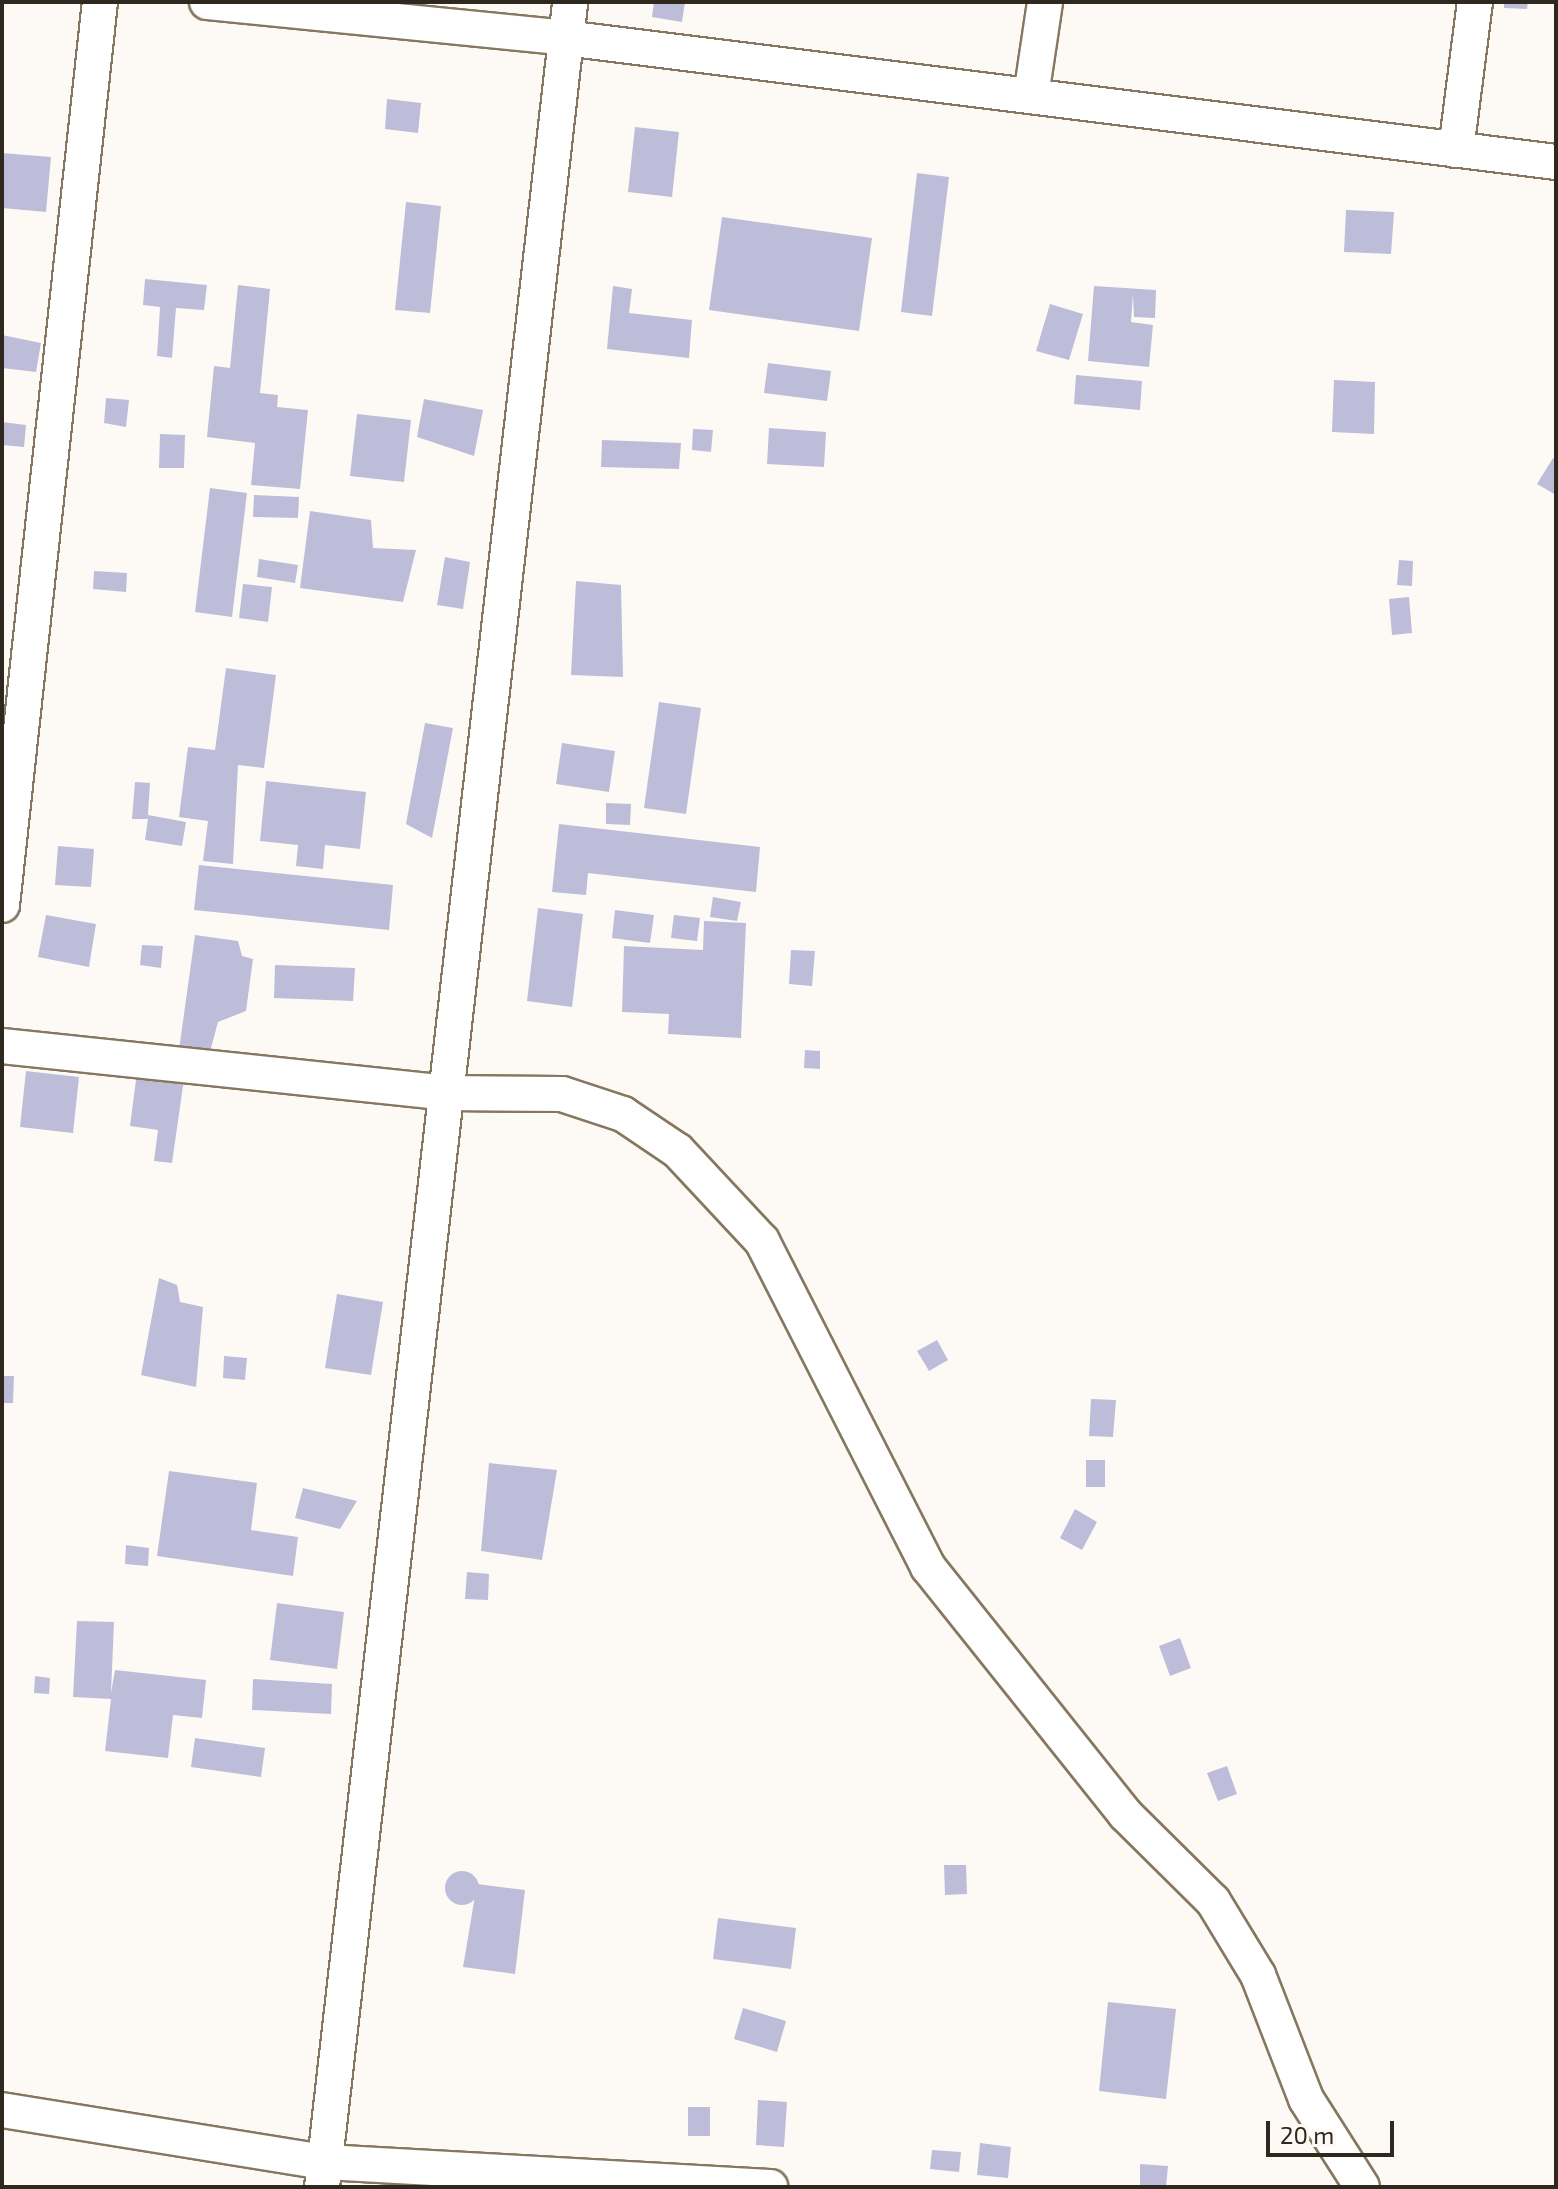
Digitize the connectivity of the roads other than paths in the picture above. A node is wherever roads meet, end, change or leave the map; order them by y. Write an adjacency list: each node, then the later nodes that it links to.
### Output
1 (100, 2): 10 (street)
2 (207, 2): 6 (street)
3 (570, 2): 6 (street)
4 (1045, 2): 7 (street)
5 (1475, 2): 8 (street)
6 (565, 38): 7 (street); 12 (street)
7 (1031, 96): 8 (street)
8 (1456, 150): 9 (street)
9 (1556, 162)
10 (2, 905)
11 (2, 1046): 12 (street)
12 (448, 1093): 14 (street); 16 (street)
13 (2, 2110): 14 (street)
14 (323, 2174): 15 (street)
15 (770, 2187)
16 (1362, 2187)

